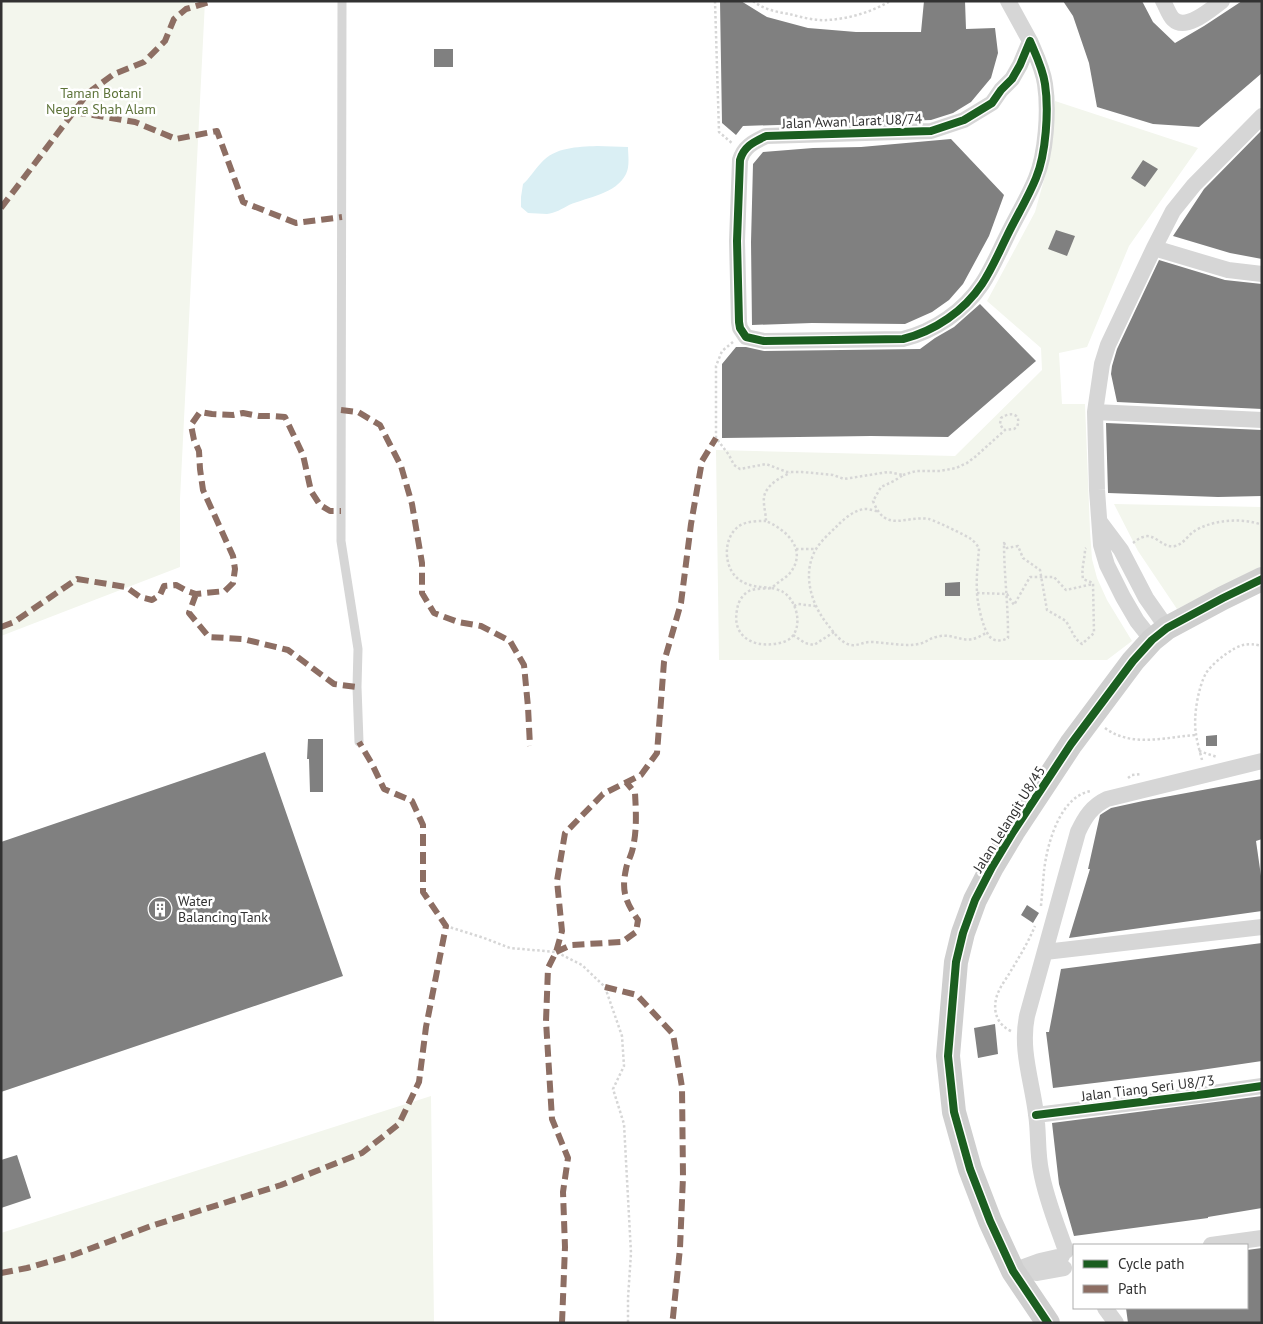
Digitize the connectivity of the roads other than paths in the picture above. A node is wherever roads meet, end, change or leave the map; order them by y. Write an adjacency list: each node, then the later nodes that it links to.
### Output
1 (342, 1): 13 (lane)
2 (1008, 1): 5 (street)
3 (1163, 1): 4 (street)
4 (1222, 1)
5 (1030, 41): 5 (street, Jalan Awan Larat U8/74)
6 (1262, 116): 7 (street)
7 (1154, 248): 8 (street); 9 (street)
8 (1262, 274)
9 (1095, 412): 10 (street); 12 (street)
10 (1262, 420)
11 (1262, 579): 12 (street, Jalan Lelangit U8/45)
12 (1159, 634): 22 (street, Jalan Lelangit U8/45)
13 (359, 742)
14 (1262, 761): 16 (street)
15 (1262, 927): 16 (street)
16 (1045, 952): 18 (street)
17 (1262, 1086): 18 (street, Jalan Tiang Seri U8/73)
18 (1036, 1115): 21 (street)
19 (1262, 1238): 20 (street)
20 (1218, 1244)
21 (1068, 1259): 22 (street)
22 (1016, 1276): 24 (street, Jalan Lelangit U8/45)
23 (1106, 1309): 25 (street)
24 (1048, 1323)
25 (1116, 1323)

